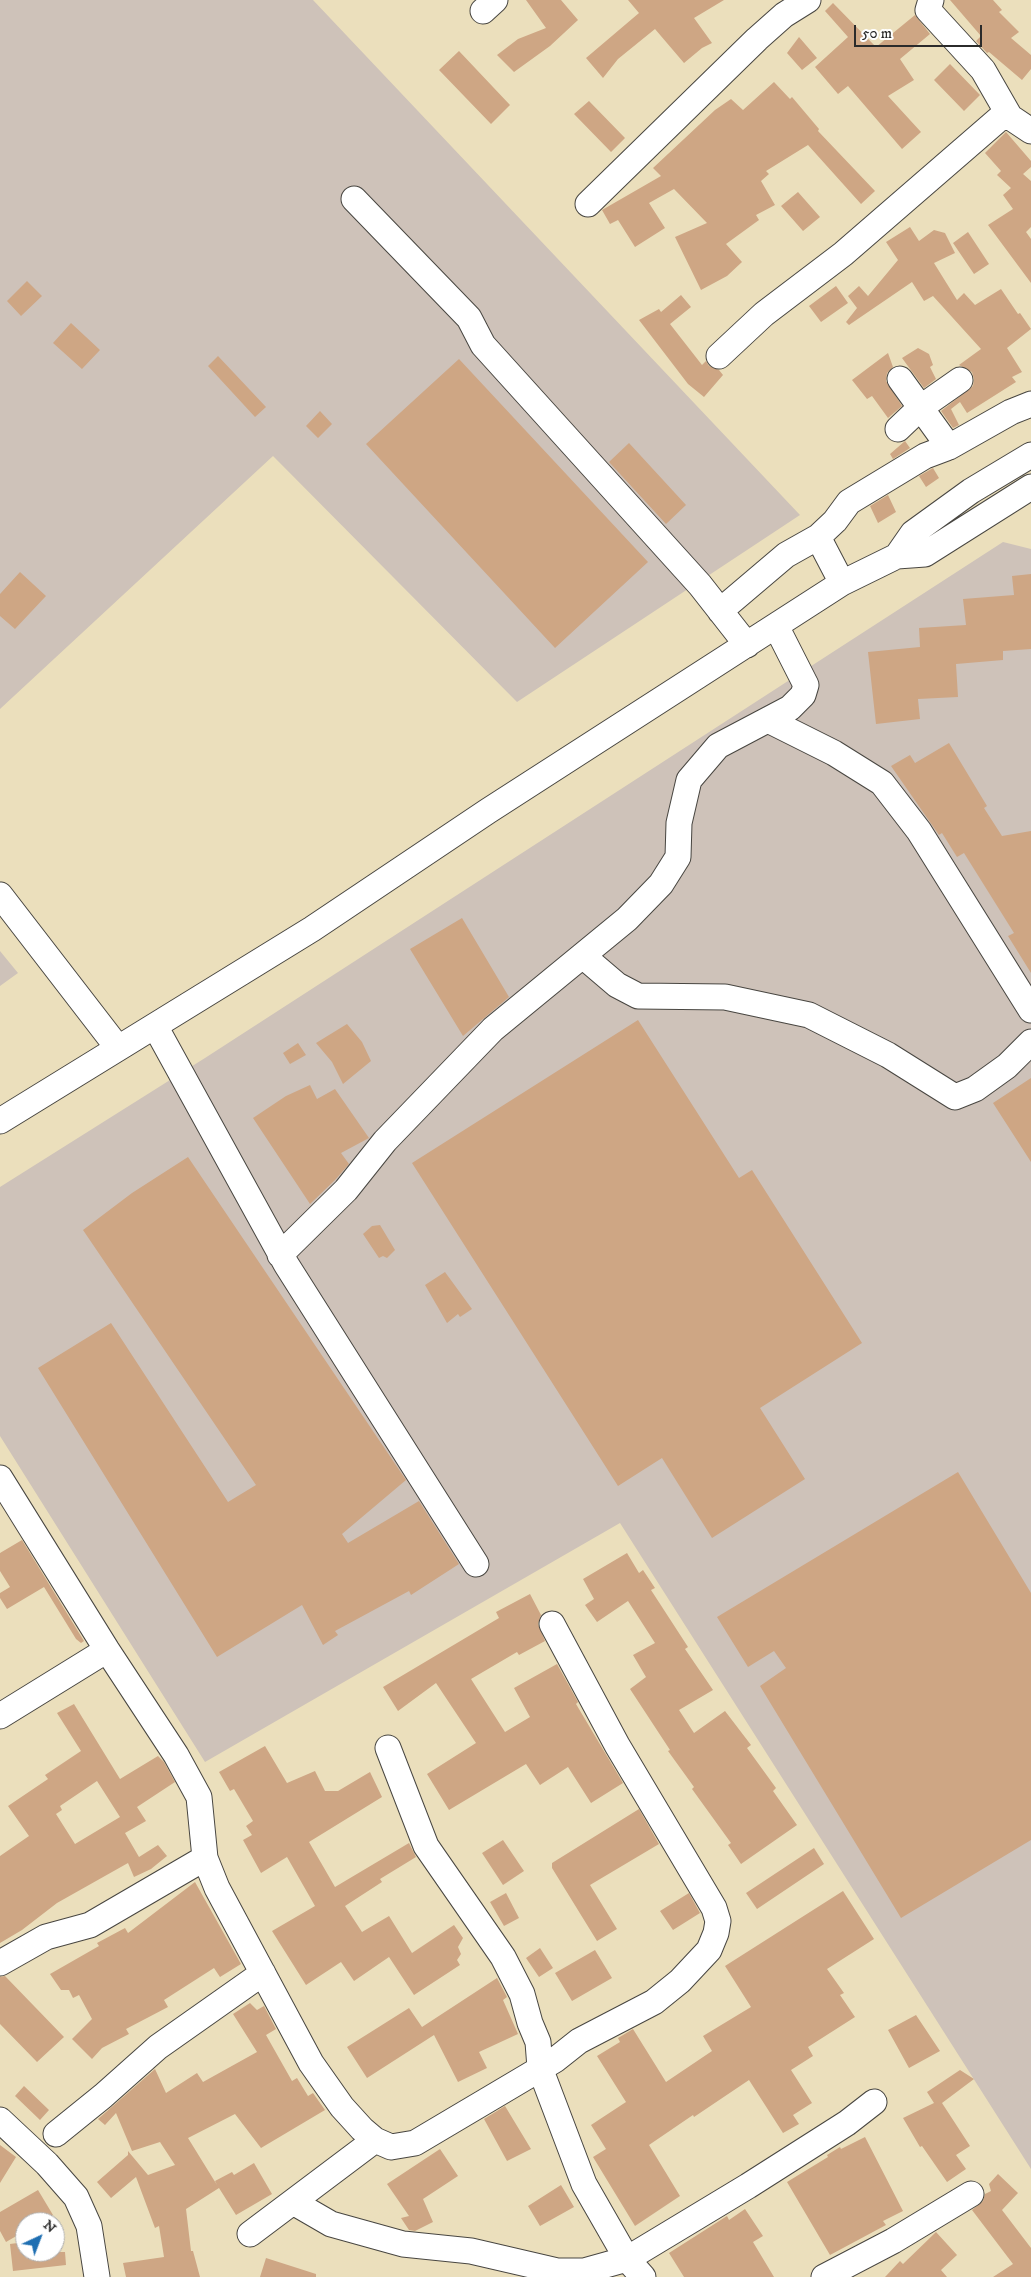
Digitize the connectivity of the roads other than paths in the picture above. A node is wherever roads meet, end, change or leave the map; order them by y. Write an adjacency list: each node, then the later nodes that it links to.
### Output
1 (808, 0): 6 (street)
2 (931, 0): 3 (street)
3 (1010, 117): 4 (street); 7 (street)
4 (1031, 131)
5 (354, 199): 19 (street)
6 (588, 204)
7 (719, 356)
8 (900, 379): 11 (street)
9 (960, 380): 11 (street)
10 (1031, 404): 13 (street)
11 (920, 408): 12 (street); 13 (street)
12 (898, 428)
13 (949, 447): 16 (street)
14 (1031, 455): 17 (street)
15 (1031, 487): 17 (street)
16 (818, 537): 18 (street); 19 (street)
17 (897, 556): 18 (street)
18 (842, 583): 20 (street)
19 (720, 611): 21 (street)
20 (776, 626): 21 (street); 22 (street)
21 (747, 645): 26 (street)
22 (768, 720): 24 (street); 25 (street)
23 (0, 895): 28 (street)
24 (583, 956): 27 (street); 30 (street)
25 (1031, 1010)
26 (155, 1026): 28 (street); 30 (street)
27 (1031, 1042)
28 (118, 1048): 29 (street)
29 (0, 1121)
30 (280, 1255): 32 (street)
31 (0, 1478): 34 (street)
32 (476, 1564)
33 (552, 1624): 40 (street)
34 (107, 1650): 35 (street); 37 (street)
35 (0, 1716)
36 (388, 1748): 40 (street)
37 (205, 1858): 38 (street); 39 (street)
38 (0, 1963)
39 (263, 1973): 43 (street); 44 (street)
40 (540, 2068): 44 (street); 48 (street)
41 (874, 2102): 48 (street)
42 (0, 2120): 49 (street)
43 (56, 2134)
44 (375, 2140): 46 (street)
45 (971, 2194): 50 (street)
46 (293, 2202): 47 (street); 48 (street)
47 (250, 2234)
48 (635, 2268)
49 (97, 2277)
50 (824, 2277)

